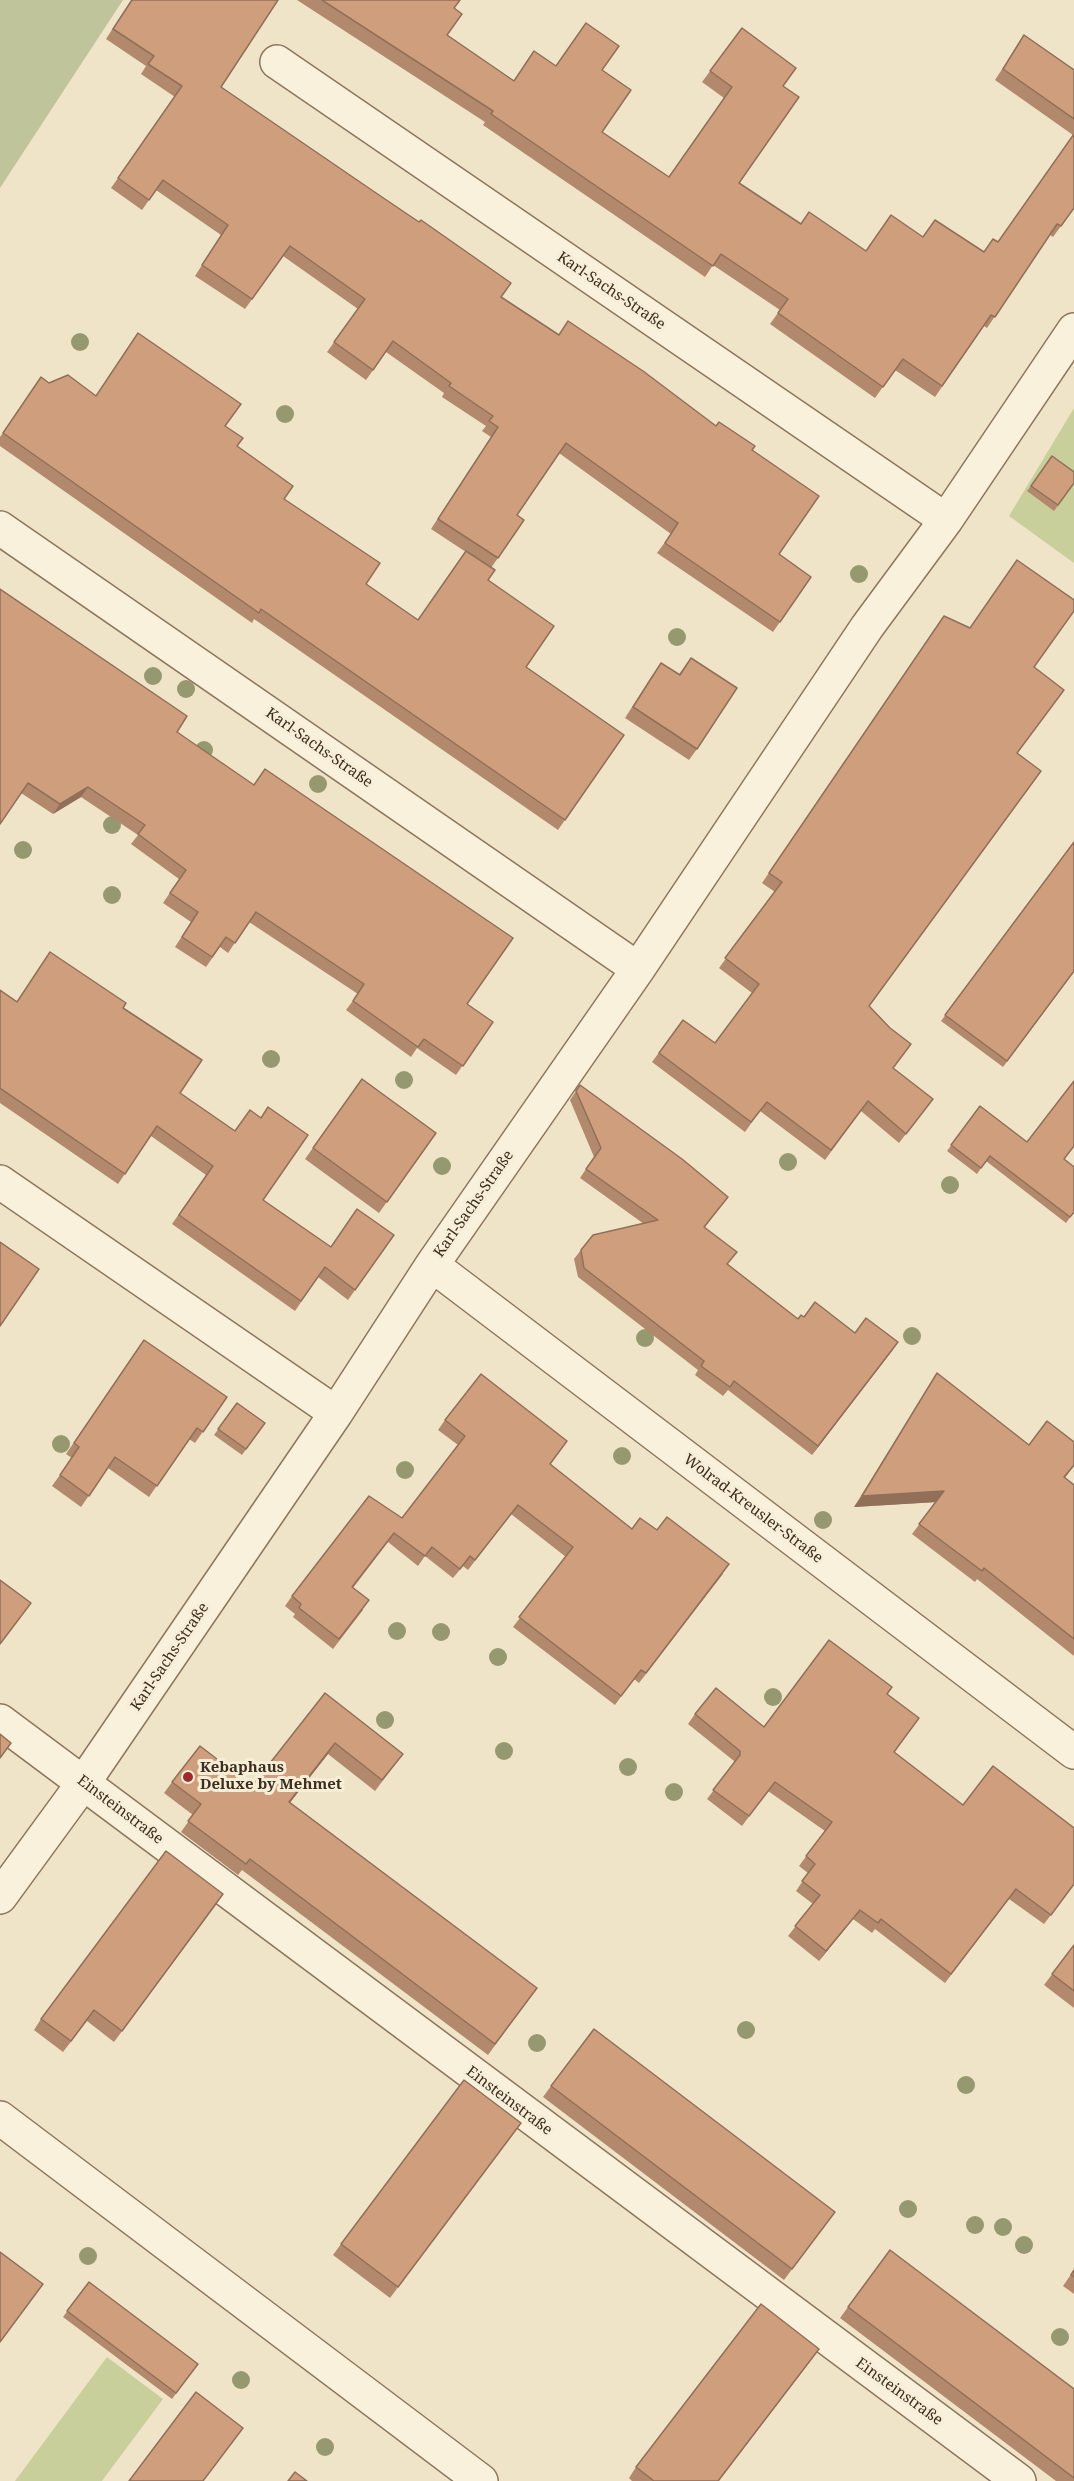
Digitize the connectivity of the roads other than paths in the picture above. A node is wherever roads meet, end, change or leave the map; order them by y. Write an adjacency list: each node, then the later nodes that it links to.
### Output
1 (277, 62): 3 (street, Karl-Sachs-Straße)
2 (1074, 330): 3 (street, Karl-Sachs-Straße)
3 (946, 520): 5 (street, Karl-Sachs-Straße)
4 (0, 528): 5 (street, Karl-Sachs-Straße)
5 (638, 969): 7 (street, Karl-Sachs-Straße)
6 (0, 1182): 8 (street)
7 (432, 1265): 8 (street, Karl-Sachs-Straße); 10 (street, Wolrad-Kreusler-Straße)
8 (336, 1413): 11 (street, Karl-Sachs-Straße)
9 (0, 1720): 11 (street, Einsteinstraße)
10 (1074, 1752)
11 (84, 1782): 12 (street, Karl-Sachs-Straße); 15 (street, Einsteinstraße)
12 (0, 1898)
13 (0, 2118): 14 (street)
14 (481, 2481)
15 (1019, 2481)

